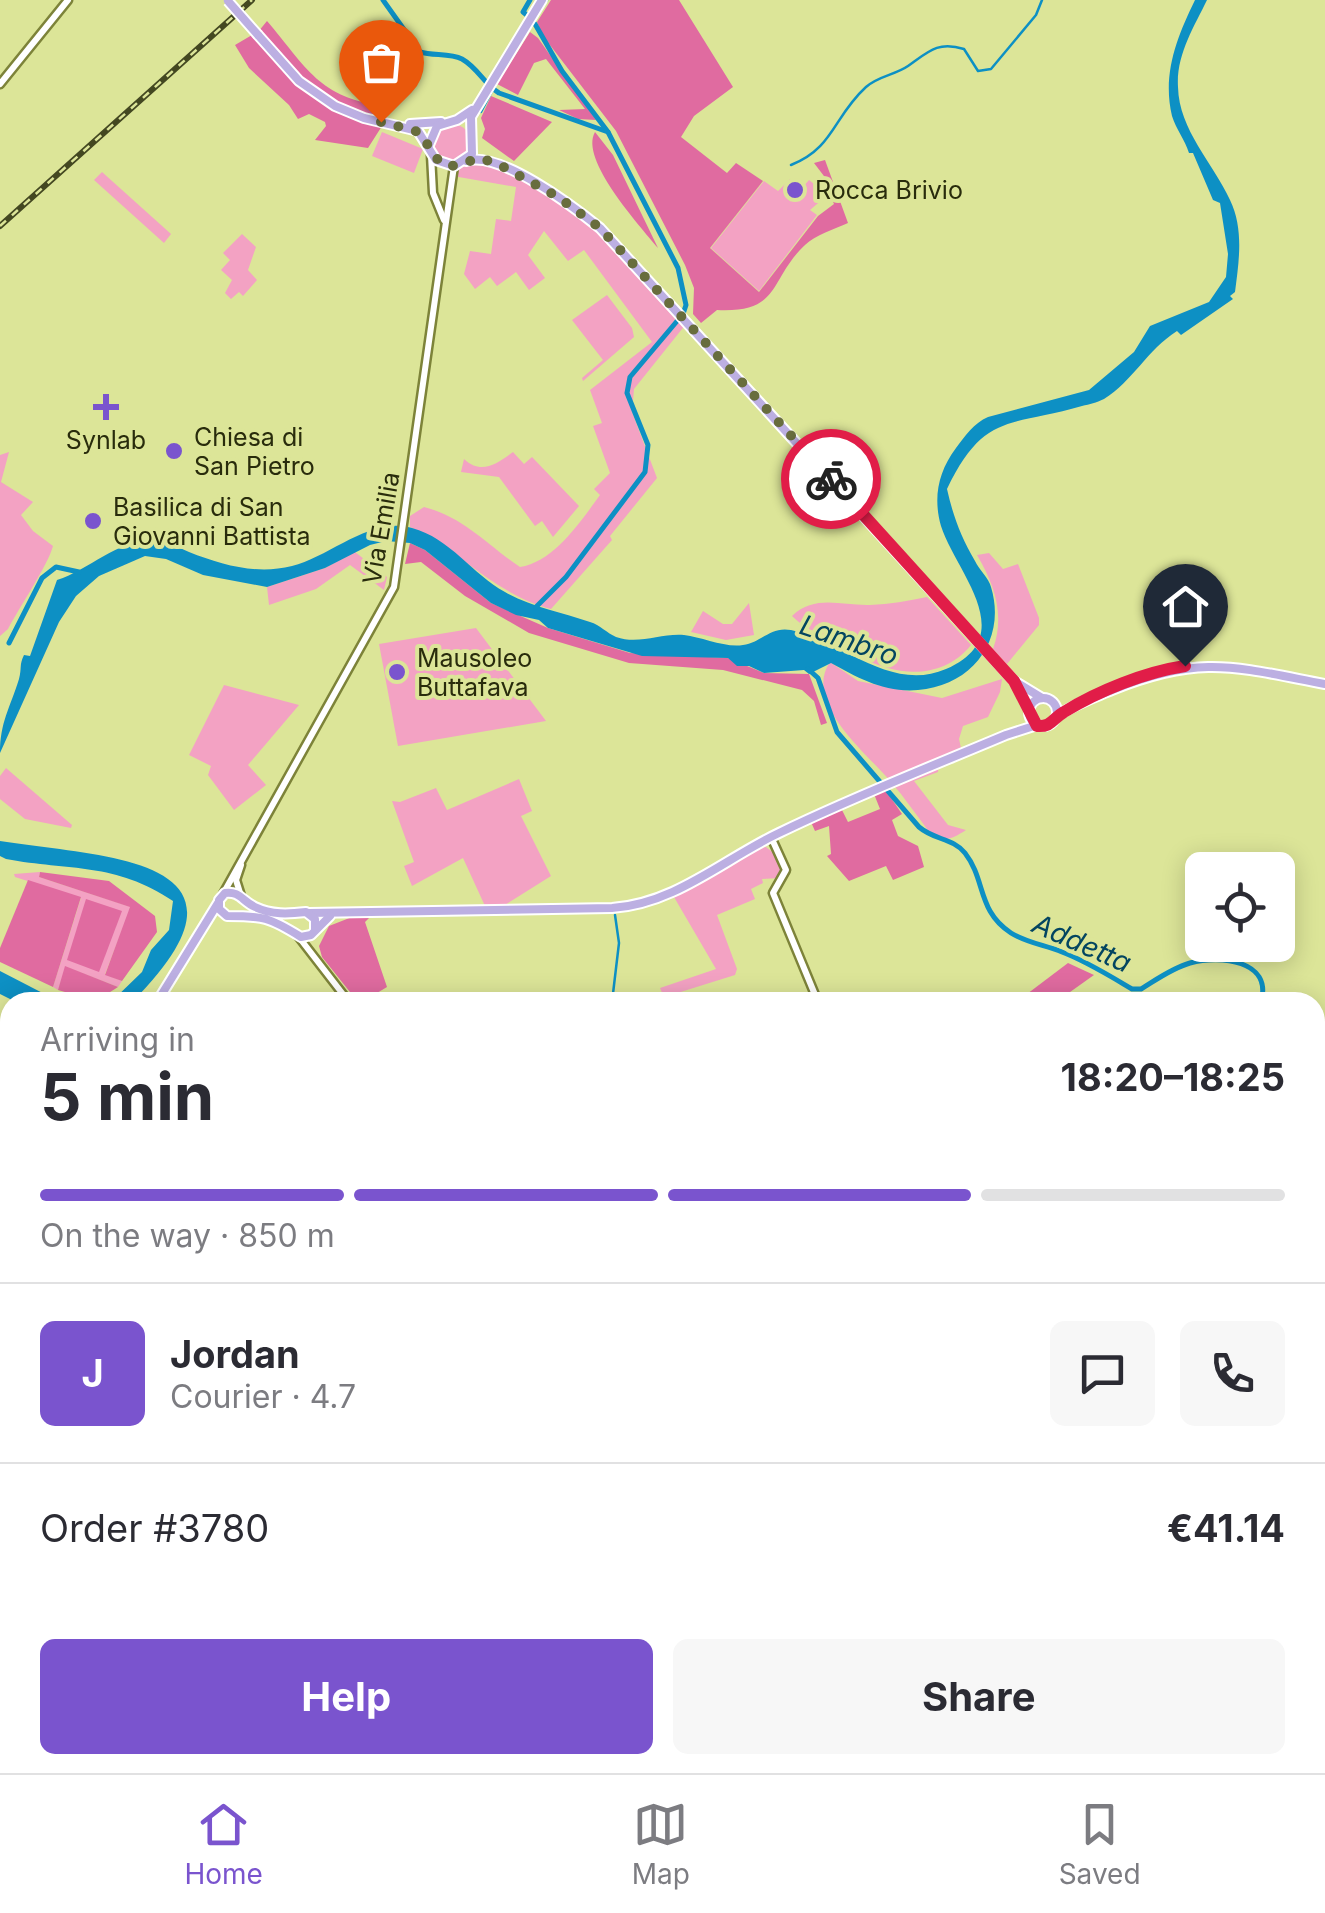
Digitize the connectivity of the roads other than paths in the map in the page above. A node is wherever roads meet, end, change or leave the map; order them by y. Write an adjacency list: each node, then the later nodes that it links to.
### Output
1 (68, 0): 4 (street)
2 (542, 0): 5 (main road)
3 (228, 1): 7 (main road, bridge)
4 (0, 84)
5 (478, 103): 6 (main road); 8 (main road)
6 (452, 121): 7 (main road); 8 (main road); 10 (main road)
7 (390, 124): 10 (main road)
8 (471, 132): 9 (main road)
9 (474, 143): 11 (main road); 12 (main road)
10 (430, 149): 13 (main road); 14 (street, Via Emilia)
11 (466, 161): 12 (main road); 13 (main road)
12 (498, 164): 15 (main road)
13 (456, 166): 14 (street, Via Emilia)
14 (444, 237): 24 (street, Via Emilia)
15 (1014, 681): 17 (main road); 20 (main road)
16 (1325, 684): 18 (main road)
17 (1042, 698): 19 (main road); 20 (main road)
18 (1091, 698): 19 (main road); 21 (main road)
19 (1053, 702): 21 (main road)
20 (1029, 710): 22 (main road); 23 (main road)
21 (1056, 718): 22 (main road)
22 (1037, 726): 23 (main road)
23 (1006, 735): 25 (main road)
24 (277, 798): 26 (street, Via Emilia); 27 (street, Via Emilia)
25 (771, 837): 29 (main road); 37 (street)
26 (241, 896): 27 (main road); 28 (main road); 30 (main road)
27 (221, 899): 30 (main road); 31 (main road, Via Emilia)
28 (304, 913): 29 (main road); 32 (main road); 33 (main road)
29 (334, 914): 32 (main road)
30 (233, 916): 31 (main road); 33 (main road)
31 (205, 927): 35 (main road, Via Emilia)
32 (314, 931): 33 (main road); 34 (street)
33 (296, 934): 34 (street)
34 (312, 953): 36 (street)
35 (163, 992)
36 (341, 992)
37 (814, 992)

